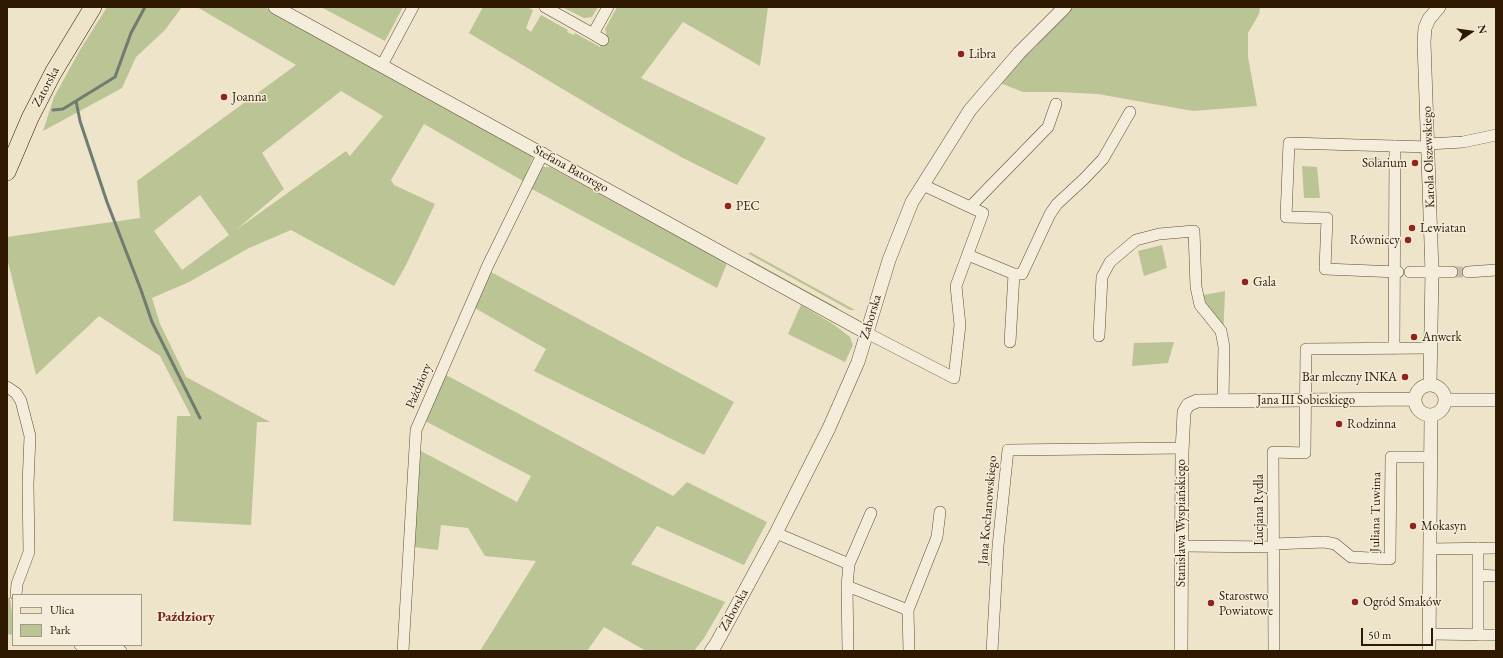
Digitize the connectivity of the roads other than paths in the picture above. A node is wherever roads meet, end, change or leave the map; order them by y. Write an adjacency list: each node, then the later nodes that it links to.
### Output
1 (93, 7): 17 (main road, Zatorska)
2 (275, 7): 10 (street, Stefana Batorego)
3 (413, 7): 10 (street)
4 (545, 7): 8 (street)
5 (608, 7): 8 (street)
6 (1065, 7): 18 (street, Zaborska)
7 (1439, 7): 15 (street, Karola Olszewskiego)
8 (593, 34): 9 (street)
9 (603, 40)
10 (382, 66): 16 (street, Stefana Batorego)
11 (1056, 104): 19 (street)
12 (1130, 112): 27 (street)
13 (1496, 135): 15 (street)
14 (1395, 146): 15 (street); 22 (street); 22 (street)
15 (1428, 146): 24 (street, Karola Olszewskiego)
16 (543, 154): 28 (street, Stefana Batorego); 63 (street, Paździory)
17 (7, 172)
18 (923, 185): 19 (street); 28 (street, Zaborska)
19 (970, 207): 20 (street)
20 (968, 255): 27 (street); 28 (street)
21 (1496, 270): 26 (street)
22 (1396, 272): 32 (street)
23 (1410, 272): 24 (street)
24 (1432, 272): 25 (street); 31 (street, Karola Olszewskiego)
25 (1452, 272)
26 (1468, 272)
27 (1014, 274): 30 (street)
28 (867, 333): 46 (street, Zaborska)
29 (1099, 336): 40 (street)
30 (1010, 342)
31 (1431, 348): 32 (street); 33 (street, Karola Olszewskiego)
32 (1394, 349): 36 (street)
33 (1430, 384): 35 (street); 37 (street)
34 (7, 387): 56 (street)
35 (1415, 399): 36 (street, Jana III Sobieskiego); 41 (street)
36 (1306, 400): 40 (street, Jana III Sobieskiego); 47 (street, Lucjana Rydla)
37 (1446, 400): 38 (street); 41 (street)
38 (1496, 400)
39 (1197, 401): 40 (street, Jana III Sobieskiego); 42 (street, Stanisława Wyspiańskiego)
40 (1223, 401)
41 (1431, 415): 43 (street)
42 (1182, 448): 48 (street, Stanisława Wyspiańskiego); 67 (street, Jana Kochanowskiego)
43 (1431, 457): 47 (street, Juliana Tuwima); 51 (street)
44 (940, 512): 57 (street)
45 (871, 513): 52 (street)
46 (776, 534): 52 (street); 64 (street, Zaborska)
47 (1273, 545): 48 (street); 69 (street, Lucjana Rydla)
48 (1181, 546): 68 (street, Stanisława Wyspiańskiego)
49 (1478, 548): 50 (street); 51 (street); 53 (street)
50 (1496, 548)
51 (1430, 549): 58 (street)
52 (849, 564): 55 (street)
53 (1478, 576): 54 (street); 59 (street)
54 (1496, 576)
55 (847, 586): 57 (street); 65 (street)
56 (16, 594)
57 (908, 610): 66 (street)
58 (1430, 634): 59 (street); 70 (street)
59 (1478, 635): 60 (street)
60 (1496, 635)
61 (87, 646): 62 (street)
62 (121, 651)
63 (403, 651)
64 (711, 651)
65 (848, 651)
66 (909, 651)
67 (992, 651)
68 (1181, 651)
69 (1274, 651)
70 (1430, 651)

